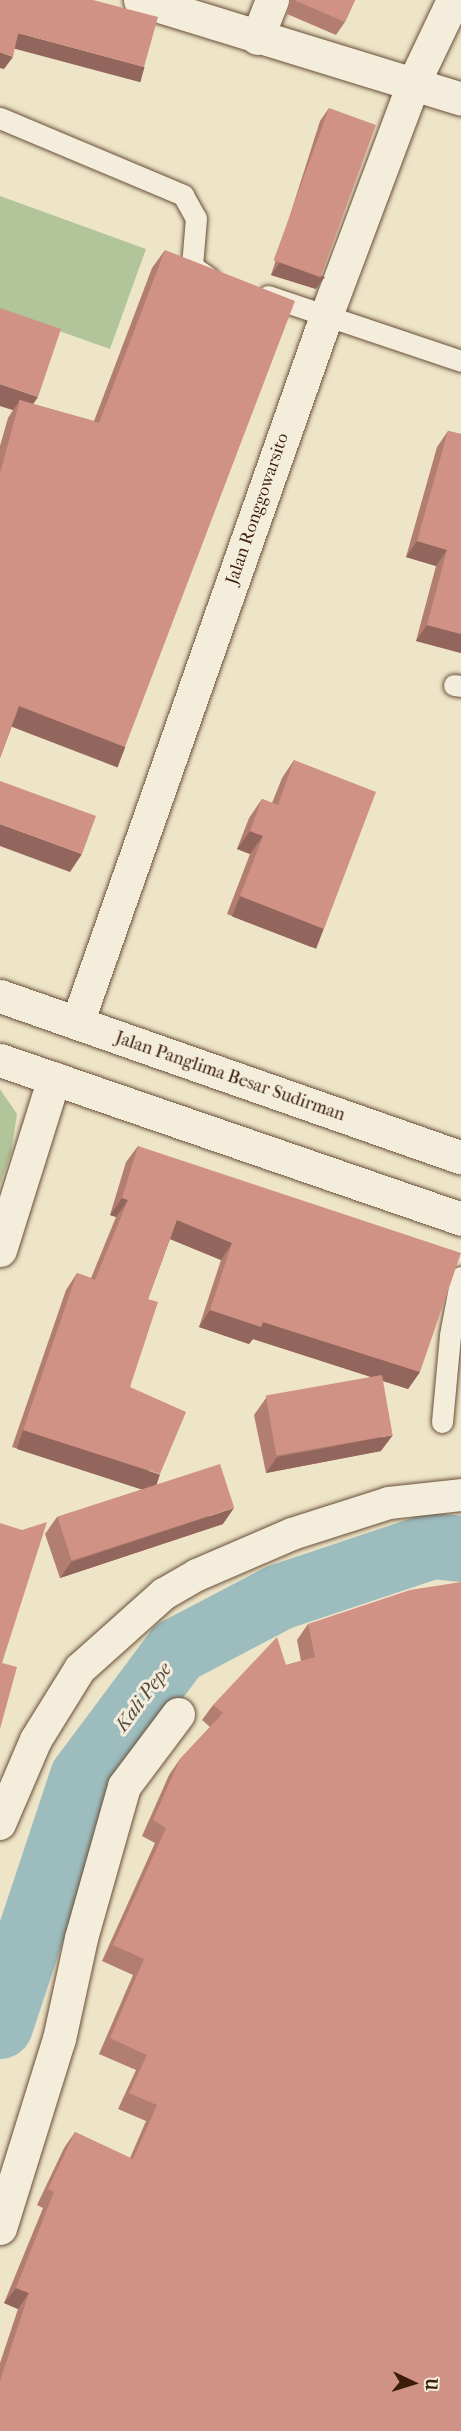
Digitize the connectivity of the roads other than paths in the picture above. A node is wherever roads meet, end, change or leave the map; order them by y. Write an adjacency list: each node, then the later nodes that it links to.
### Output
1 (140, 0): 4 (main road)
2 (272, 0): 4 (main road)
3 (453, 0): 5 (main road, Jalan Ronggowarsito)
4 (257, 38): 5 (main road)
5 (413, 84): 6 (main road); 8 (main road, Jalan Ronggowarsito)
6 (461, 99)
7 (0, 118): 8 (lane)
8 (327, 314): 9 (lane); 11 (main road, Jalan Ronggowarsito)
9 (461, 361)
10 (0, 996): 11 (main road, Jalan Panglima Besar Sudirman)
11 (77, 1023): 14 (main road, Jalan Panglima Besar Sudirman)
12 (0, 1060): 13 (main road)
13 (54, 1078): 15 (main road); 16 (main road)
14 (461, 1157)
15 (461, 1219)
16 (0, 1250)
17 (461, 1277): 18 (lane)
18 (442, 1422)
19 (461, 1495): 21 (street)
20 (178, 1714): 22 (main road)
21 (0, 1824)
22 (0, 2228)

